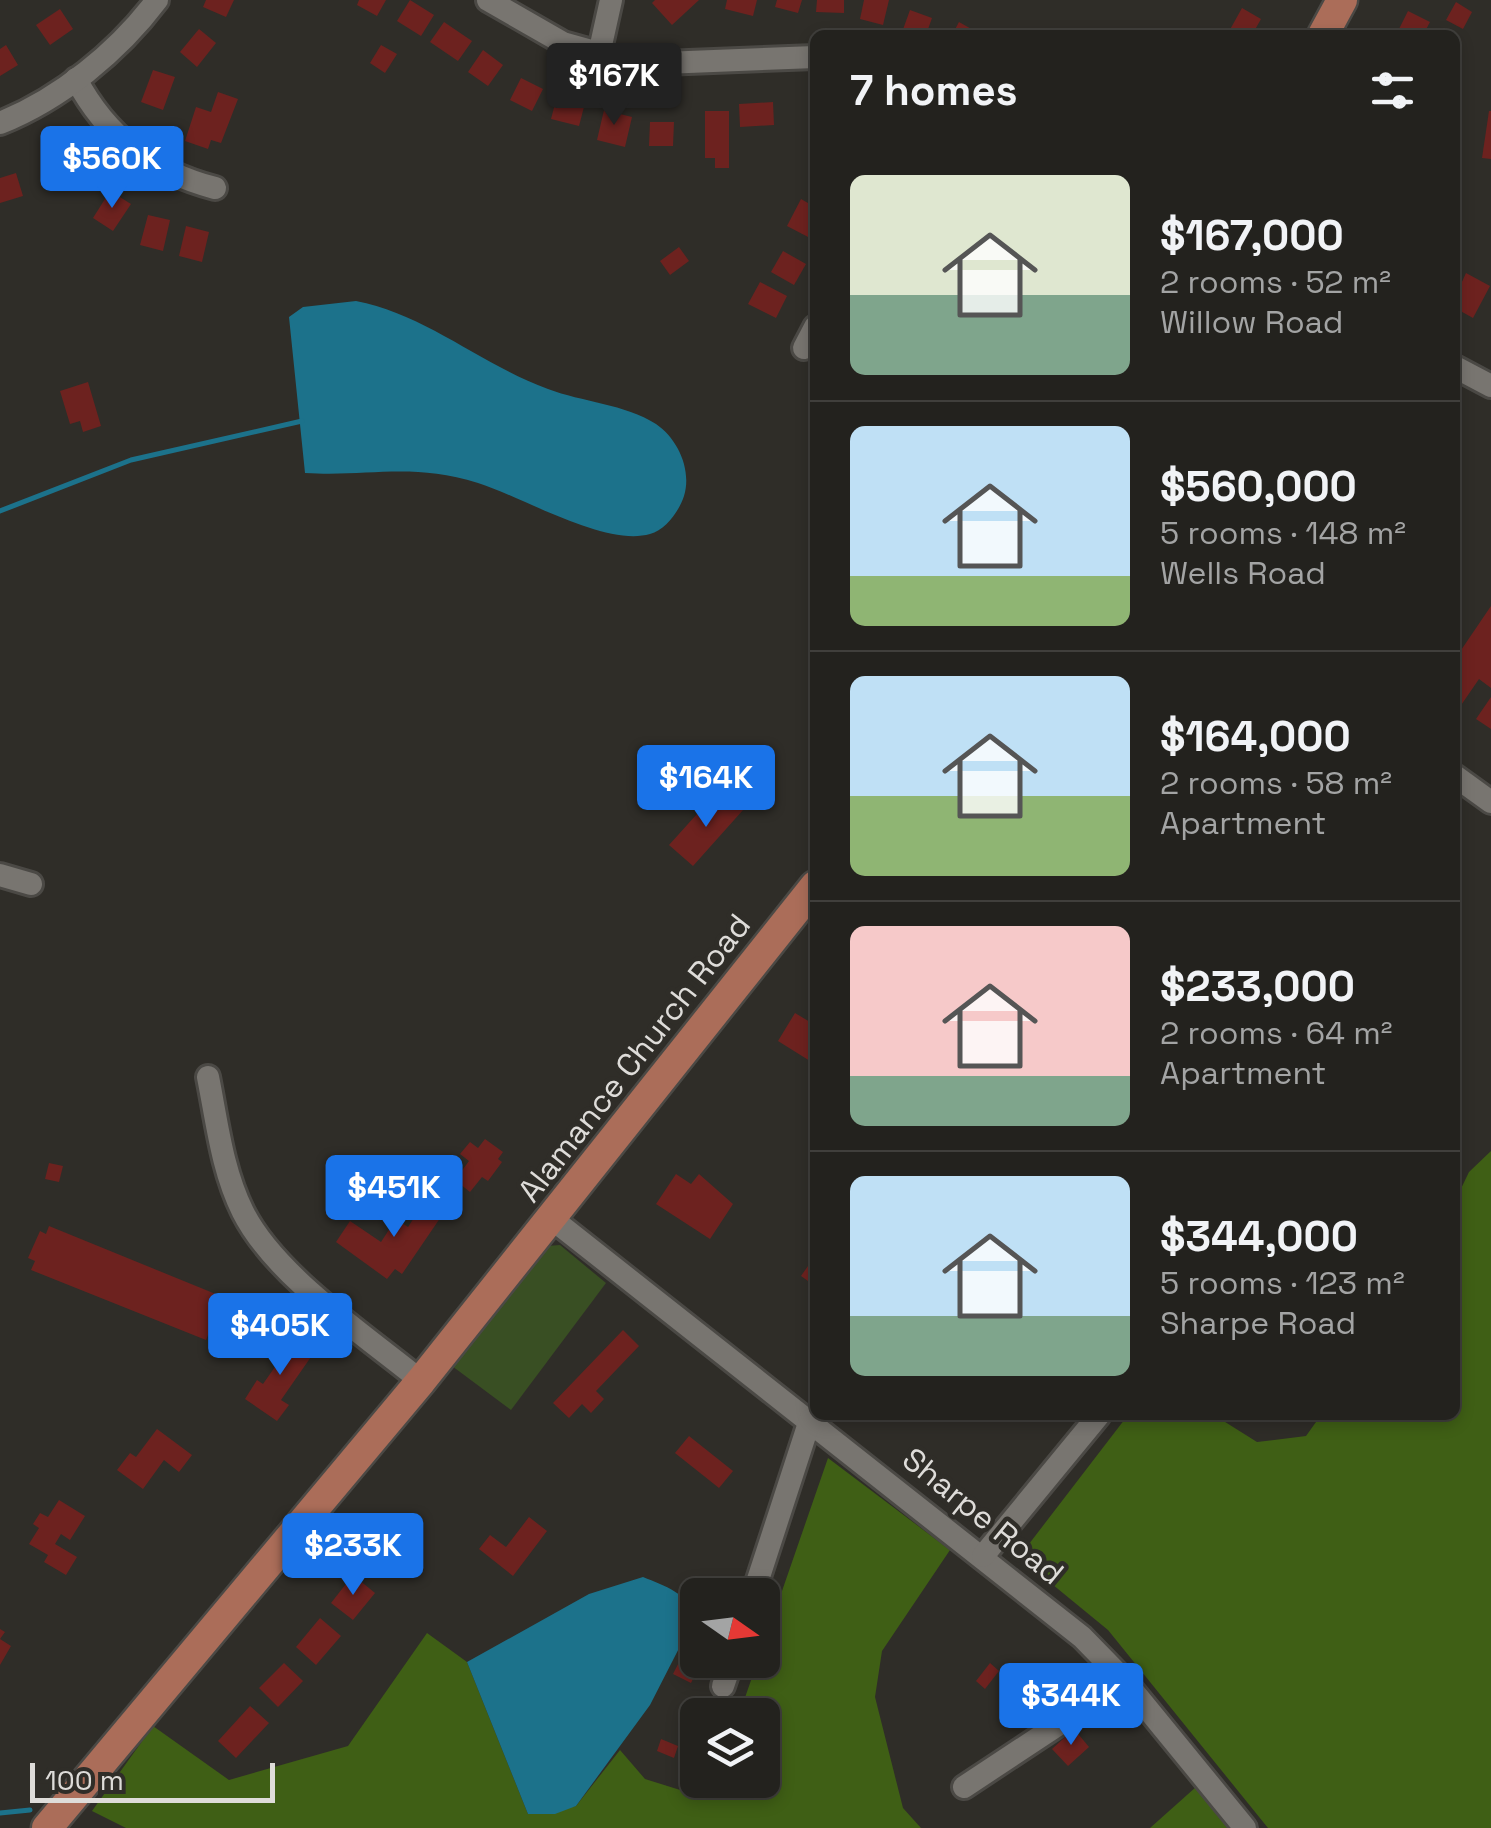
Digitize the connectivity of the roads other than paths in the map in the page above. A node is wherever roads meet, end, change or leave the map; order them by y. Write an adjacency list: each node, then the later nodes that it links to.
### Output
1 (156, 0): 8 (street)
2 (488, 0): 6 (street)
3 (611, 0): 6 (street)
4 (1342, 0): 5 (main road)
5 (1327, 30)
6 (599, 54): 7 (street)
7 (810, 57)
8 (76, 79): 9 (street); 10 (street)
9 (0, 124)
10 (214, 188)
11 (1460, 370): 12 (street)
12 (1491, 386)
13 (1460, 778): 14 (street)
14 (1487, 791)
15 (0, 875): 16 (street)
16 (31, 884)
17 (810, 892): 19 (main road, Alamance Church Road)
18 (208, 1077): 20 (street)
19 (551, 1218): 20 (main road, Alamance Church Road); 21 (street, Sharpe Road)
20 (422, 1381): 29 (main road, Alamance Church Road)
21 (810, 1420): 23 (street, Sharpe Road); 24 (street)
22 (1095, 1420): 23 (street)
23 (984, 1556): 25 (street, Sharpe Road)
24 (759, 1578)
25 (1122, 1677): 28 (street); 30 (street, Sharpe Road)
26 (726, 1678): 27 (street)
27 (723, 1686)
28 (964, 1787)
29 (47, 1828)
30 (1246, 1828)

